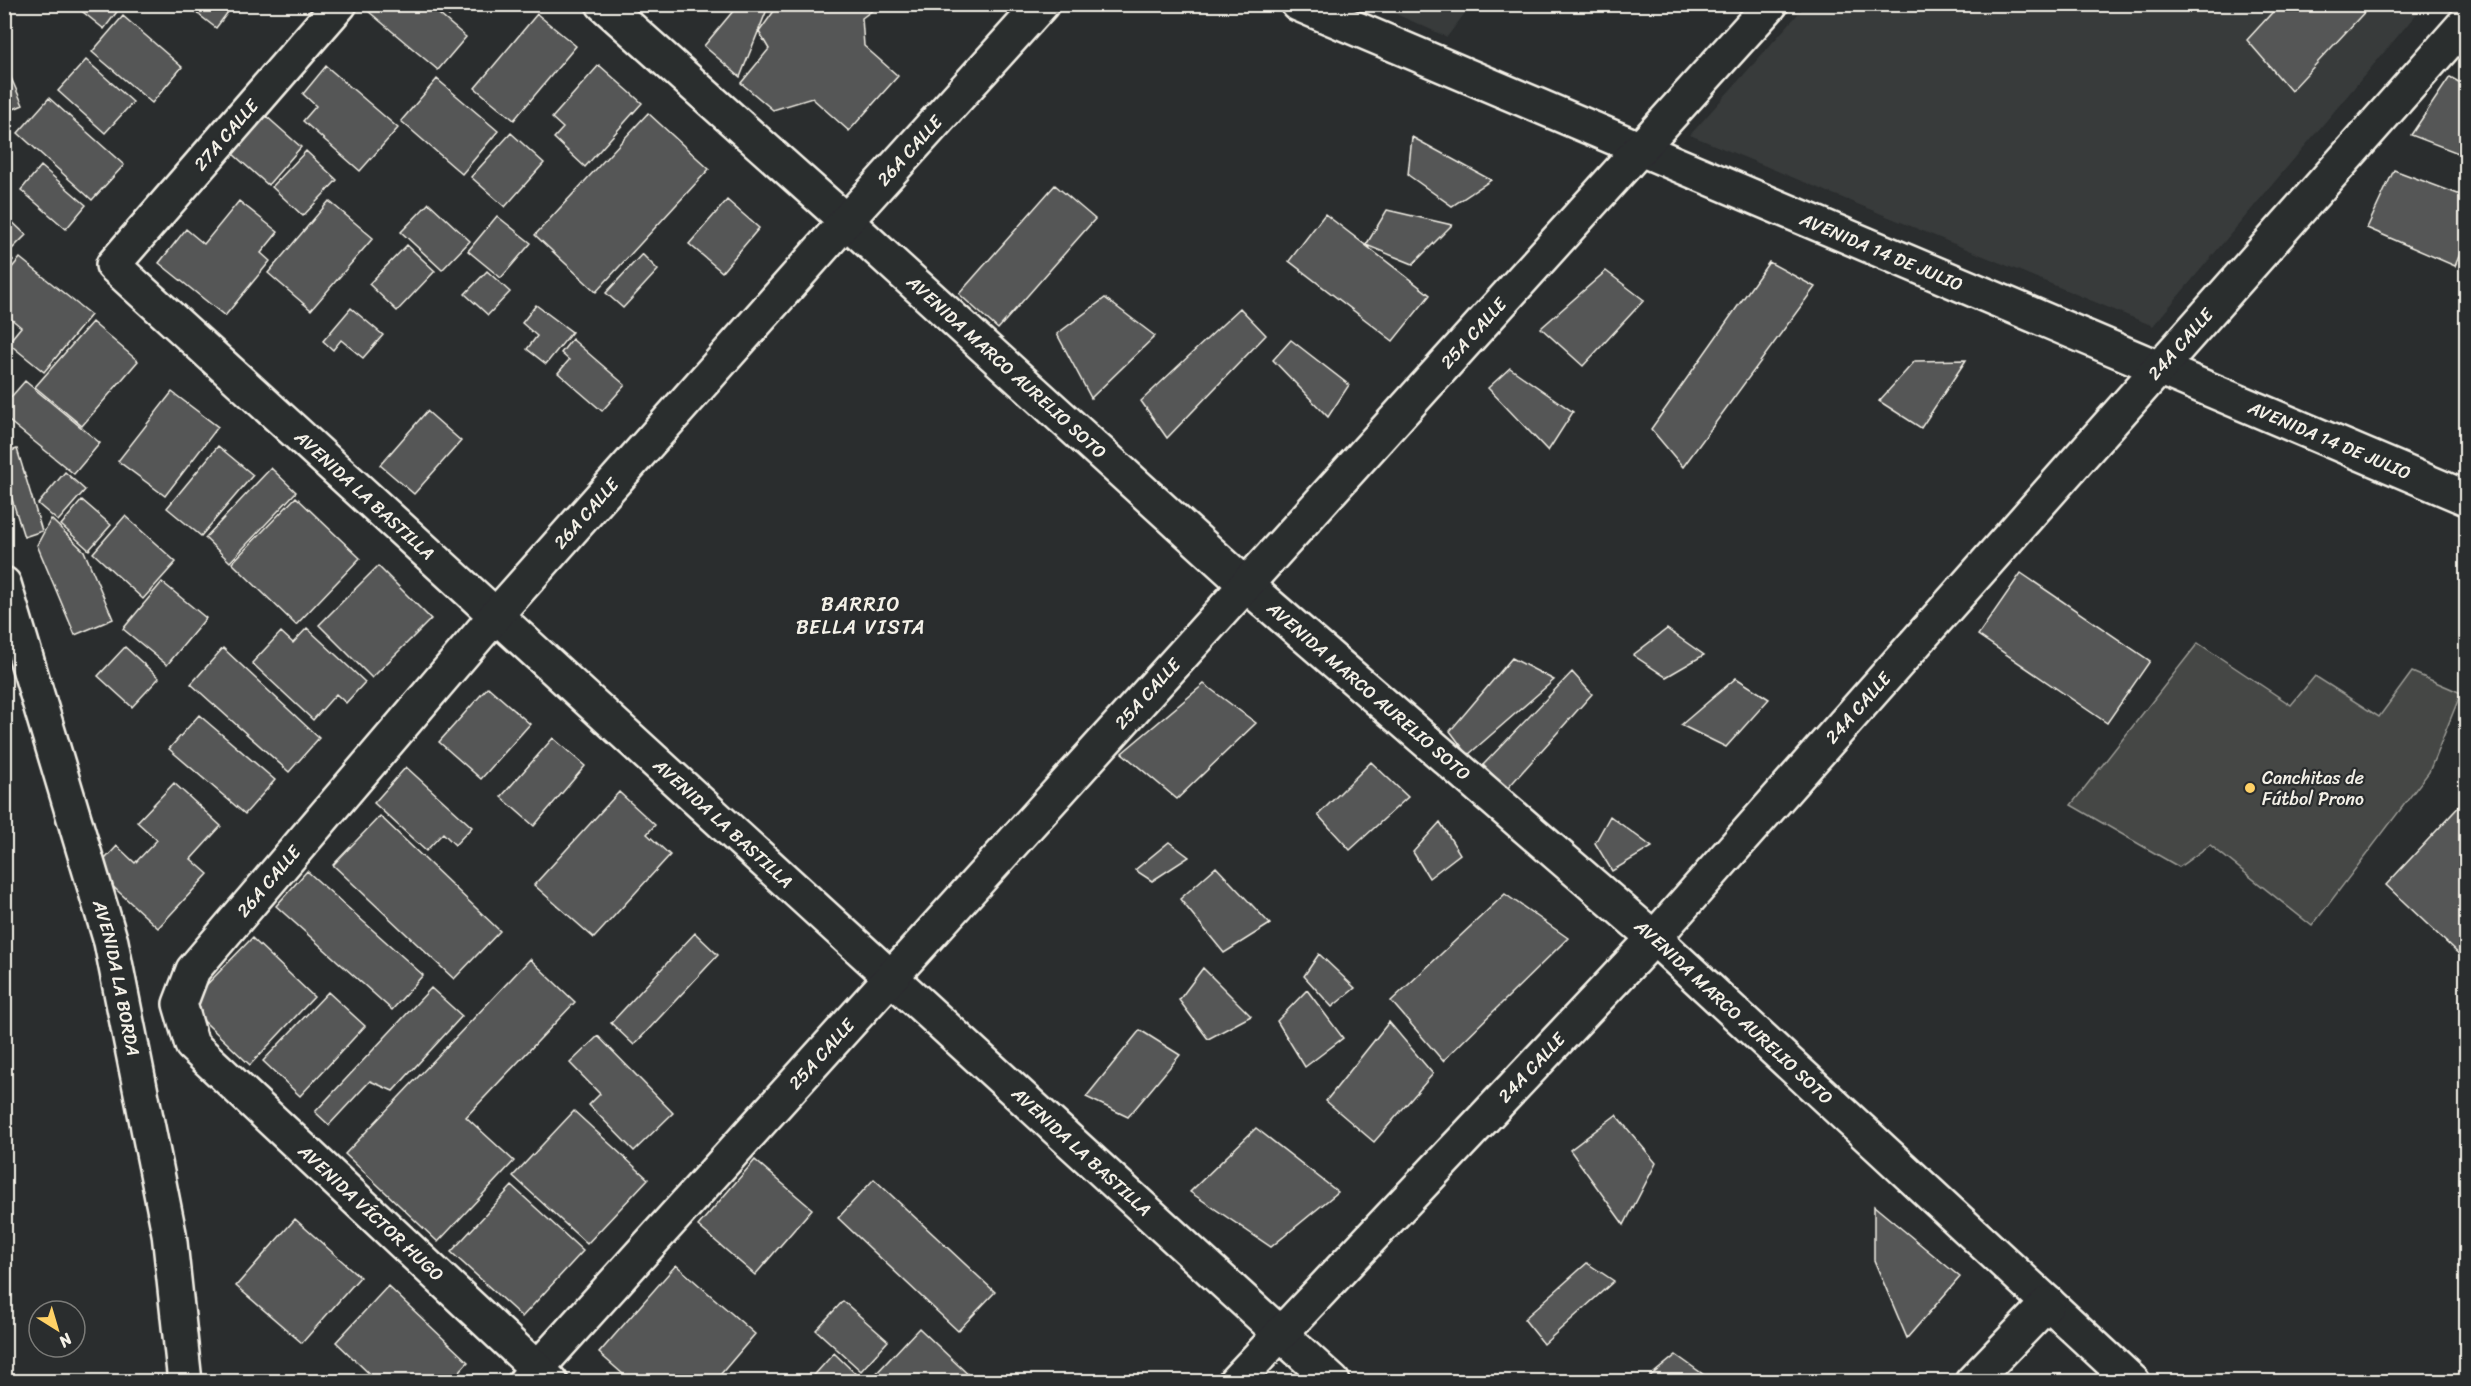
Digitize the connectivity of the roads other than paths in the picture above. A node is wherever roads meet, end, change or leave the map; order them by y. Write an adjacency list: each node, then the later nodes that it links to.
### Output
1 (340, 4): 9 (street, 27A CALLE)
2 (603, 4): 8 (street, AVENIDA MARCO AURELIO SOTO)
3 (1042, 4): 8 (street, 26A CALLE)
4 (1298, 4): 7 (street, AVENIDA 14 DE JULIO)
5 (1771, 4): 7 (street, 25A CALLE)
6 (2466, 22): 10 (street, 24A CALLE)
7 (1638, 151): 10 (street, AVENIDA 14 DE JULIO); 13 (street, 25A CALLE)
8 (846, 221): 13 (street, AVENIDA MARCO AURELIO SOTO); 14 (street, 26A CALLE)
9 (113, 265): 14 (street, AVENIDA LA BASTILLA)
10 (2161, 369): 11 (street, AVENIDA 14 DE JULIO); 15 (street, 24A CALLE)
11 (2466, 498)
12 (4, 584): 21 (street, AVENIDA LA BORDA)
13 (1246, 585): 15 (street, AVENIDA MARCO AURELIO SOTO); 16 (street, 25A CALLE)
14 (496, 615): 16 (street, AVENIDA LA BASTILLA); 17 (street, 26A CALLE)
15 (1654, 938): 18 (street, AVENIDA MARCO AURELIO SOTO); 19 (street, 24A CALLE)
16 (891, 976): 19 (street, AVENIDA LA BASTILLA); 20 (street, 25A CALLE)
17 (192, 1045): 20 (street, AVENIDA VÍCTOR HUGO)
18 (2048, 1303): 24 (street); 25 (street, AVENIDA MARCO AURELIO SOTO)
19 (1281, 1333): 22 (street, 24A CALLE); 23 (street, AVENIDA LA BASTILLA)
20 (538, 1377)
21 (185, 1382)
22 (1236, 1382)
23 (1333, 1382)
24 (1972, 1382)
25 (2133, 1382)

